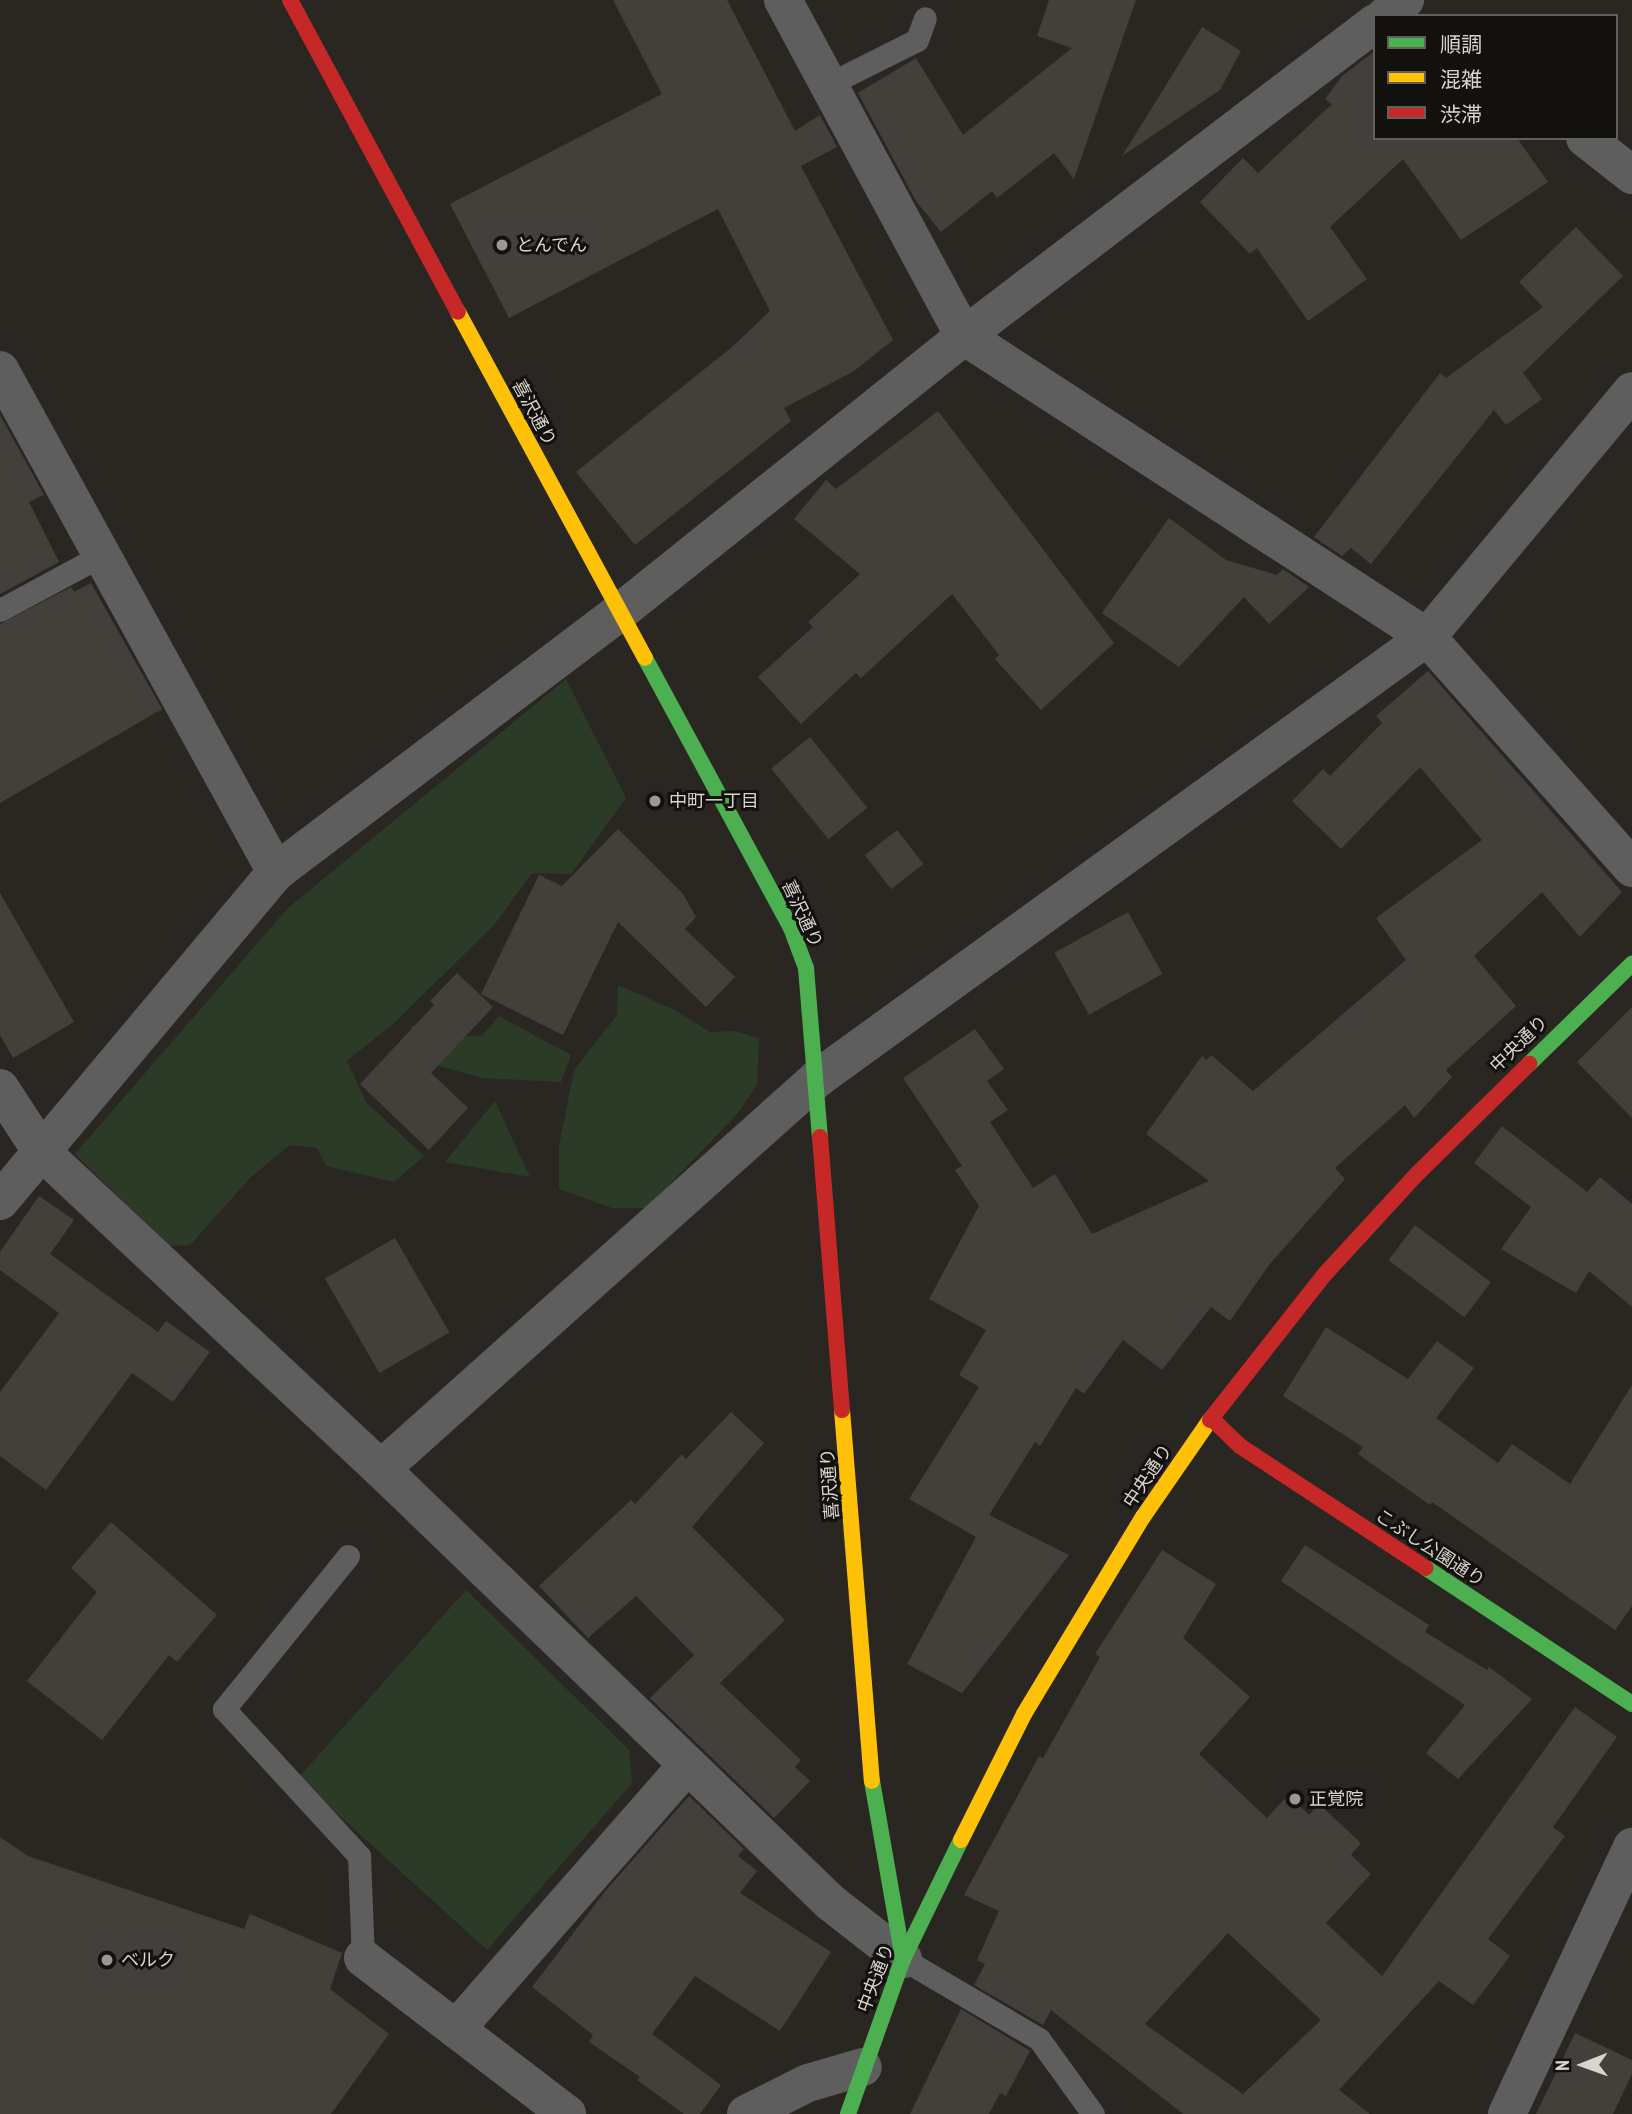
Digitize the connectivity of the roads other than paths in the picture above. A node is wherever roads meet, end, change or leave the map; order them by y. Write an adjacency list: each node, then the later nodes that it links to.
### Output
1 (289, 0): 16 (street, 喜沢通り)
2 (783, 0): 8 (street)
3 (1406, 0): 4 (street); 5 (street)
4 (1388, 14)
5 (1424, 14)
6 (925, 18): 8 (lane)
7 (1373, 25): 11 (street)
8 (829, 85): 11 (street)
9 (1588, 140): 10 (street)
10 (1632, 175)
11 (964, 336): 16 (street); 17 (street)
12 (0, 370): 14 (street)
13 (1632, 391): 17 (street)
14 (100, 556): 15 (lane); 19 (street)
15 (0, 610)
16 (620, 612): 19 (street); 21 (street, 喜沢通り)
17 (1427, 637): 18 (street); 21 (street)
18 (1632, 868)
19 (276, 872): 23 (street)
20 (1632, 964): 25 (street, 中央通り)
21 (818, 1078): 26 (street); 32 (street, 喜沢通り)
22 (0, 1087): 23 (street)
23 (41, 1151): 24 (street); 26 (street)
24 (0, 1201)
25 (1212, 1418): 28 (street, こぶし公園通り); 32 (street, 中央通り)
26 (381, 1469): 29 (street)
27 (348, 1556): 31 (lane)
28 (1632, 1704)
29 (686, 1766): 32 (street); 33 (street)
30 (1632, 1847): 39 (street)
31 (363, 1958): 33 (street)
32 (903, 1959): 34 (street, 中央通り); 38 (lane)
33 (456, 2029): 35 (street)
34 (863, 2067): 36 (street); 37 (street, 中央通り)
35 (568, 2114)
36 (746, 2114)
37 (848, 2114)
38 (1093, 2114)
39 (1507, 2114)

